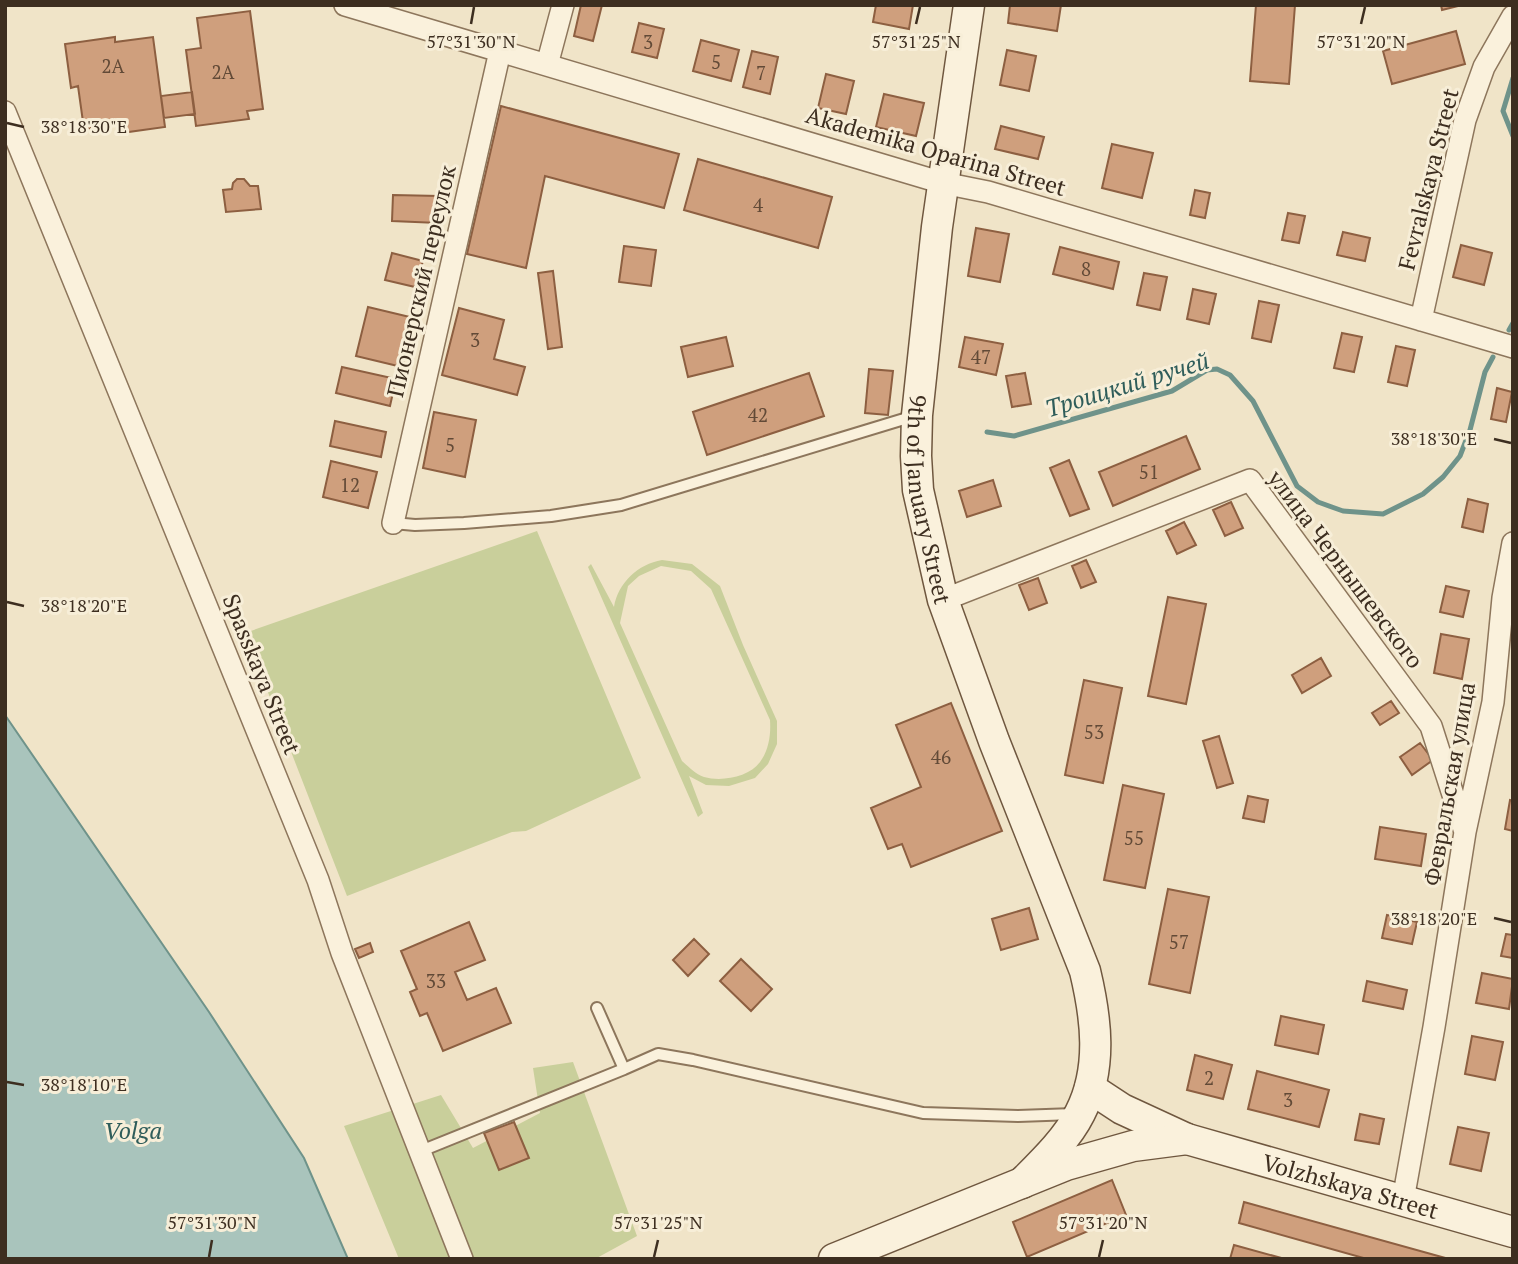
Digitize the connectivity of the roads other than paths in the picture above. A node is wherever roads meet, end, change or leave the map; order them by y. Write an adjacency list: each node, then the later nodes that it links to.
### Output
1 (345, 5): 5 (street, Akademika Oparina Street)
2 (563, 5): 6 (street)
3 (969, 5): 8 (main road, 9th of January Street)
4 (1513, 16): 9 (street, Fevralskaya Street)
5 (500, 51): 6 (street, Akademika Oparina Street); 12 (street, Пионерский переулок)
6 (547, 65): 8 (street, Akademika Oparina Street)
7 (5, 112): 20 (street, Spasskaya Street)
8 (943, 183): 9 (street, Akademika Oparina Street); 11 (main road, 9th of January Street)
9 (1421, 320): 10 (street, Akademika Oparina Street)
10 (1513, 347)
11 (917, 415): 12 (lane); 14 (main road, 9th of January Street)
12 (393, 523)
13 (1513, 543): 15 (street, Февральская улица)
14 (943, 600): 15 (street, улица Чернышевского); 18 (main road, 9th of January Street)
15 (1465, 832): 22 (street, Февральская улица)
16 (597, 1008): 17 (lane)
17 (624, 1069): 18 (lane); 20 (lane)
18 (1085, 1101): 19 (main road, Volzhskaya Street); 21 (main road)
19 (1187, 1139): 21 (main road); 22 (main road, Volzhskaya Street)
20 (421, 1151): 24 (street, Spasskaya Street)
21 (1022, 1183): 25 (main road)
22 (1403, 1200): 23 (main road, Volzhskaya Street)
23 (1513, 1232)
24 (462, 1259)
25 (834, 1259)

